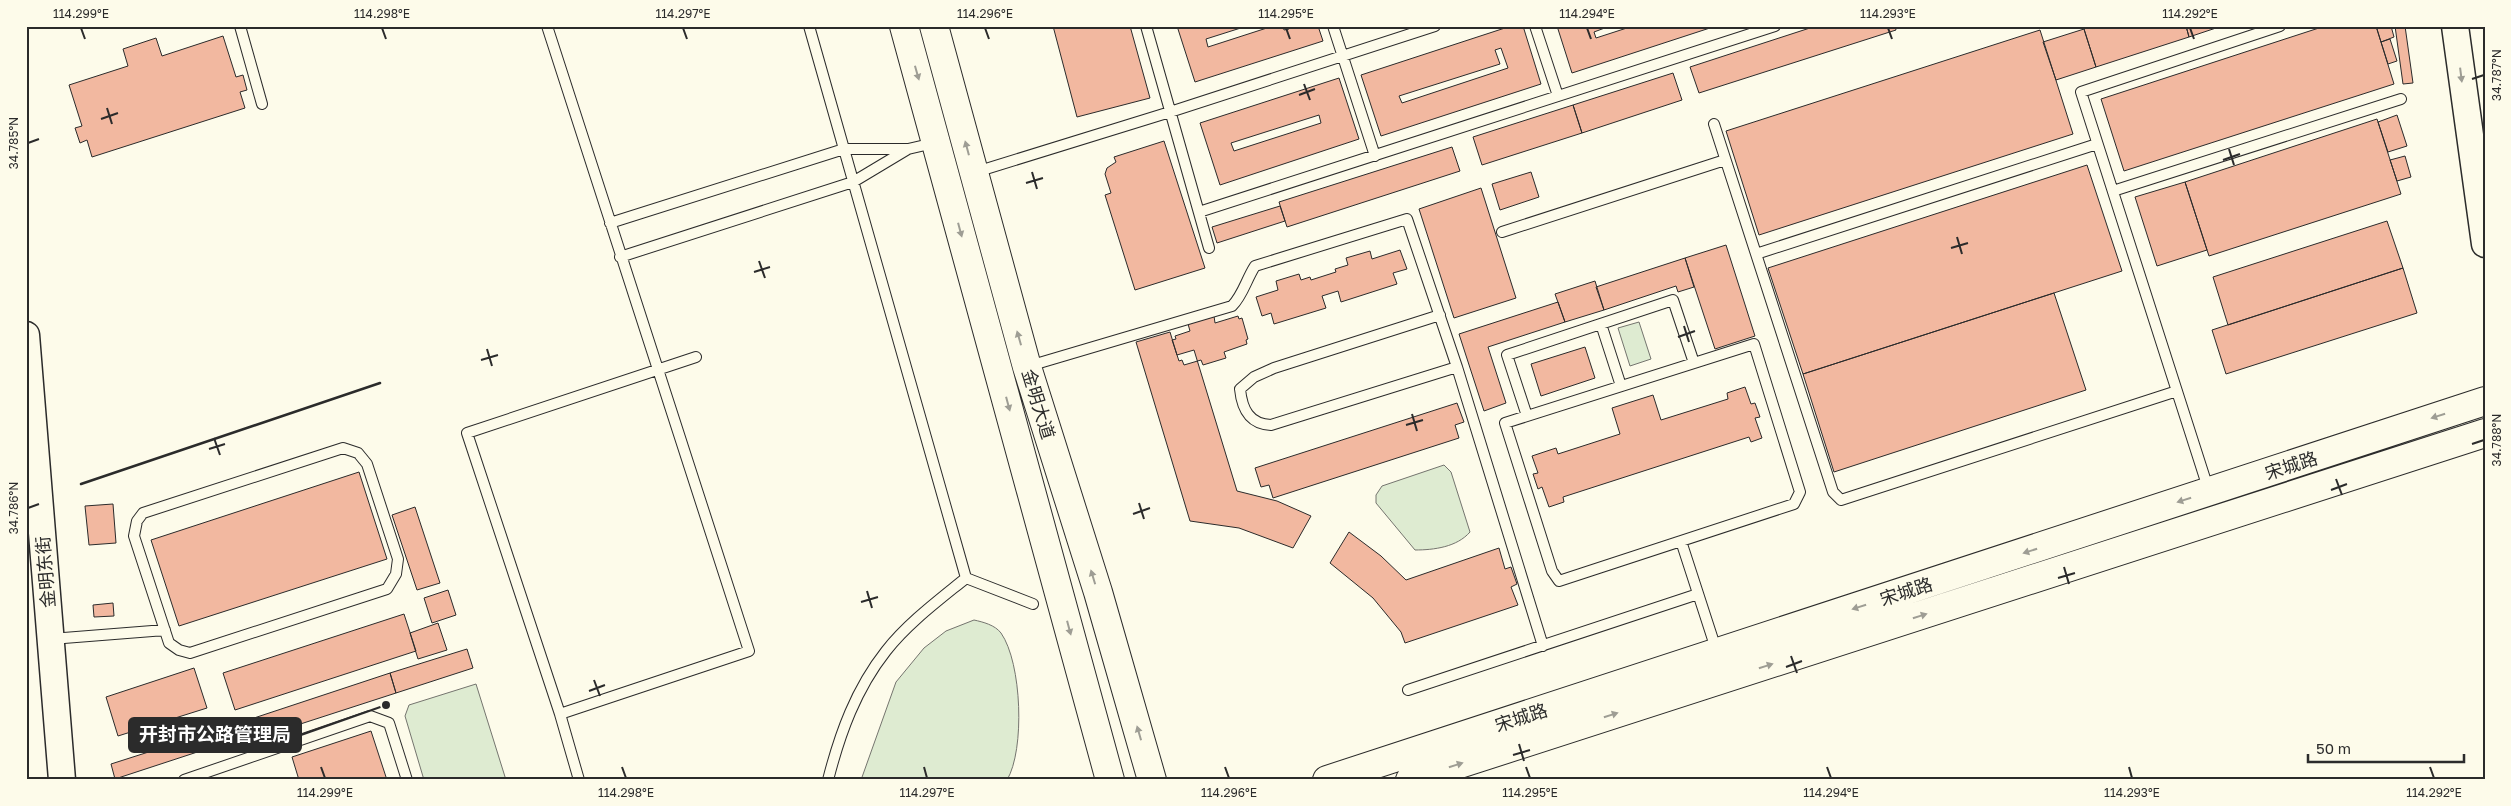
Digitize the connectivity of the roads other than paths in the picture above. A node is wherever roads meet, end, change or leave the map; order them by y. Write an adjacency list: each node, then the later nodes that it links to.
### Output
1 (240, 26): 16 (lane)
2 (546, 26): 29 (lane)
3 (809, 26): 21 (lane)
4 (904, 26): 19 (main road, 金明大道, one-way to 19)
5 (934, 26): 25 (main road, 金明大道, one-way to 5)
6 (1146, 26): 17 (lane)
7 (1333, 26): 13 (lane)
8 (1434, 26): 13 (lane)
9 (1534, 26): 14 (lane)
10 (2280, 26): 20 (lane)
11 (2455, 26): 31 (street, one-way to 31)
12 (1769, 27): 14 (lane)
13 (1342, 56): 17 (lane); 23 (lane)
14 (1558, 96): 23 (lane)
15 (2401, 98): 27 (lane)
16 (262, 104)
17 (1170, 112): 25 (lane); 28 (lane)
18 (1714, 124): 24 (lane)
19 (936, 142): 22 (lane); 64 (main road, 金明大道, one-way to 64)
20 (2098, 144): 27 (lane); 33 (lane)
21 (844, 149): 22 (lane); 26 (lane); 29 (lane)
22 (908, 149): 26 (lane)
23 (1375, 156): 28 (lane)
24 (1725, 160): 30 (lane); 33 (lane)
25 (974, 173): 40 (main road, 金明大道, one-way to 25)
26 (854, 182): 34 (lane); 50 (lane)
27 (2113, 192): 44 (lane)
28 (1199, 212): 32 (lane)
29 (610, 223): 34 (lane)
30 (1502, 232)
31 (2485, 244)
32 (1209, 248)
33 (1756, 254): 44 (lane)
34 (620, 256): 42 (lane)
35 (1440, 315): 40 (lane); 41 (lane); 41 (lane)
36 (1600, 324): 39 (lane); 43 (lane); 46 (lane)
37 (26, 335): 54 (street, 金明东街)
38 (696, 357): 42 (lane)
39 (1694, 363): 43 (lane); 49 (lane)
40 (1027, 367): 65 (main road, 金明大道, one-way to 40)
41 (1457, 367): 55 (lane)
42 (656, 370): 58 (lane); 58 (lane)
43 (1622, 386): 46 (lane)
44 (2177, 391): 48 (lane)
45 (2485, 401): 48 (main road, 宋城路, one-way to 48)
46 (1527, 416): 49 (lane)
47 (2485, 433): 67 (main road, 宋城路, one-way to 47)
48 (2210, 492): 56 (main road, 宋城路, one-way to 56)
49 (1681, 541): 51 (lane)
50 (966, 578): 52 (lane); 63 (lane)
51 (1698, 594): 55 (lane); 56 (lane)
52 (1033, 604)
53 (165, 630): 53 (lane); 54 (lane)
54 (50, 639): 59 (street, 金明东街)
55 (1543, 646): 57 (lane)
56 (1718, 653): 66 (main road, 宋城路)
57 (1408, 690)
58 (560, 714): 62 (lane)
59 (62, 780)
60 (184, 780): 61 (lane)
61 (407, 780)
62 (579, 780)
63 (828, 780)
64 (1110, 780)
65 (1152, 780)
66 (1327, 780)
67 (1410, 780)

